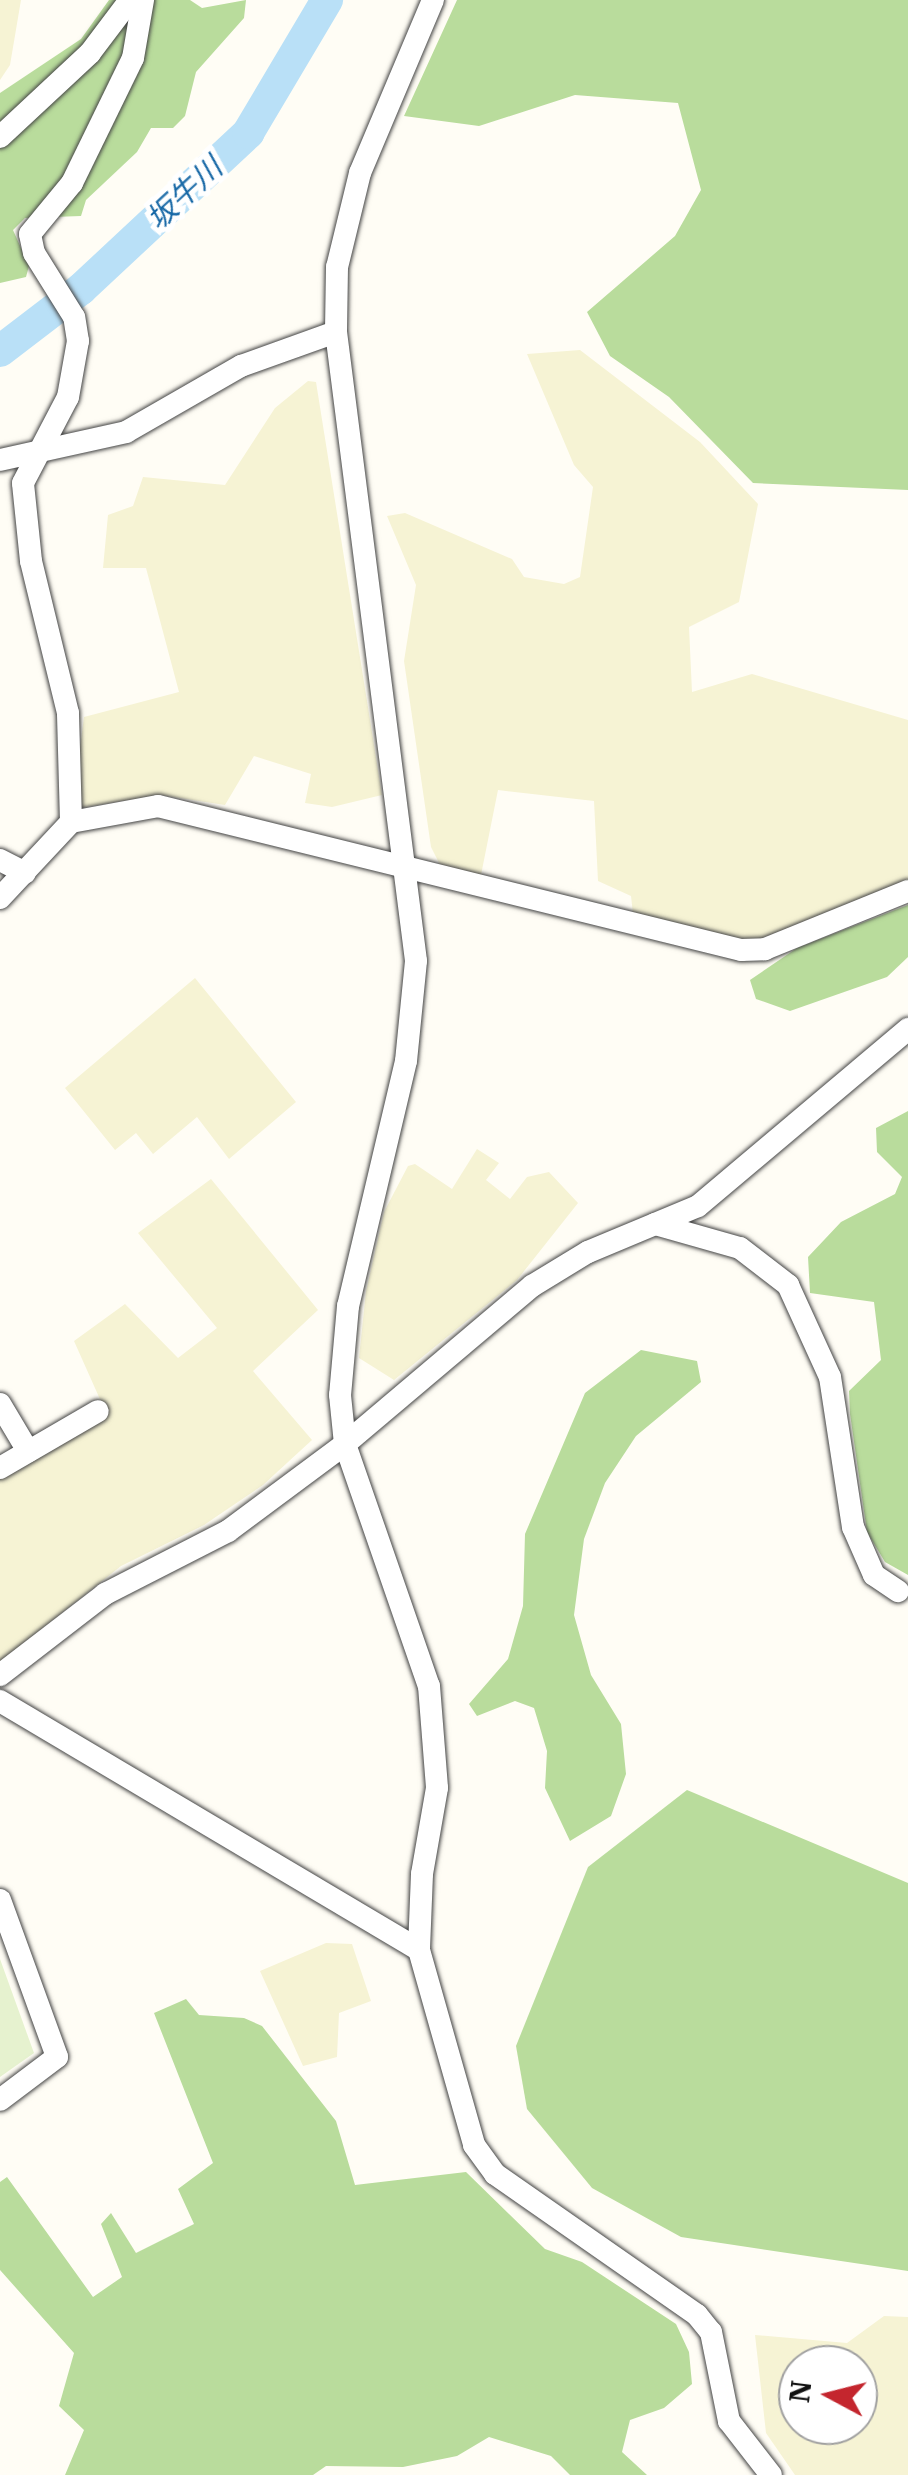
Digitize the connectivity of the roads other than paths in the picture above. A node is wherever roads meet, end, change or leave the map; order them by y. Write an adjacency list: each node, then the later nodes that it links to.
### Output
1 (130, 0): 4 (street)
2 (143, 0): 6 (street)
3 (434, 0): 5 (street)
4 (0, 137)
5 (336, 332): 6 (street); 10 (street)
6 (42, 447): 7 (street); 8 (street)
7 (0, 460)
8 (71, 822): 10 (street); 11 (street)
9 (0, 860): 11 (street)
10 (407, 867): 12 (street); 18 (street)
11 (26, 873): 13 (street)
12 (908, 891)
13 (0, 898)
14 (908, 1029): 15 (street)
15 (655, 1224): 18 (street); 21 (street)
16 (0, 1404): 19 (street)
17 (98, 1411): 19 (street)
18 (345, 1444): 22 (street); 25 (street)
19 (28, 1451): 20 (street)
20 (0, 1468)
21 (898, 1591)
22 (0, 1676)
23 (0, 1701): 25 (street)
24 (0, 1900): 26 (street)
25 (419, 1950): 27 (street)
26 (0, 2100)
27 (771, 2475)

